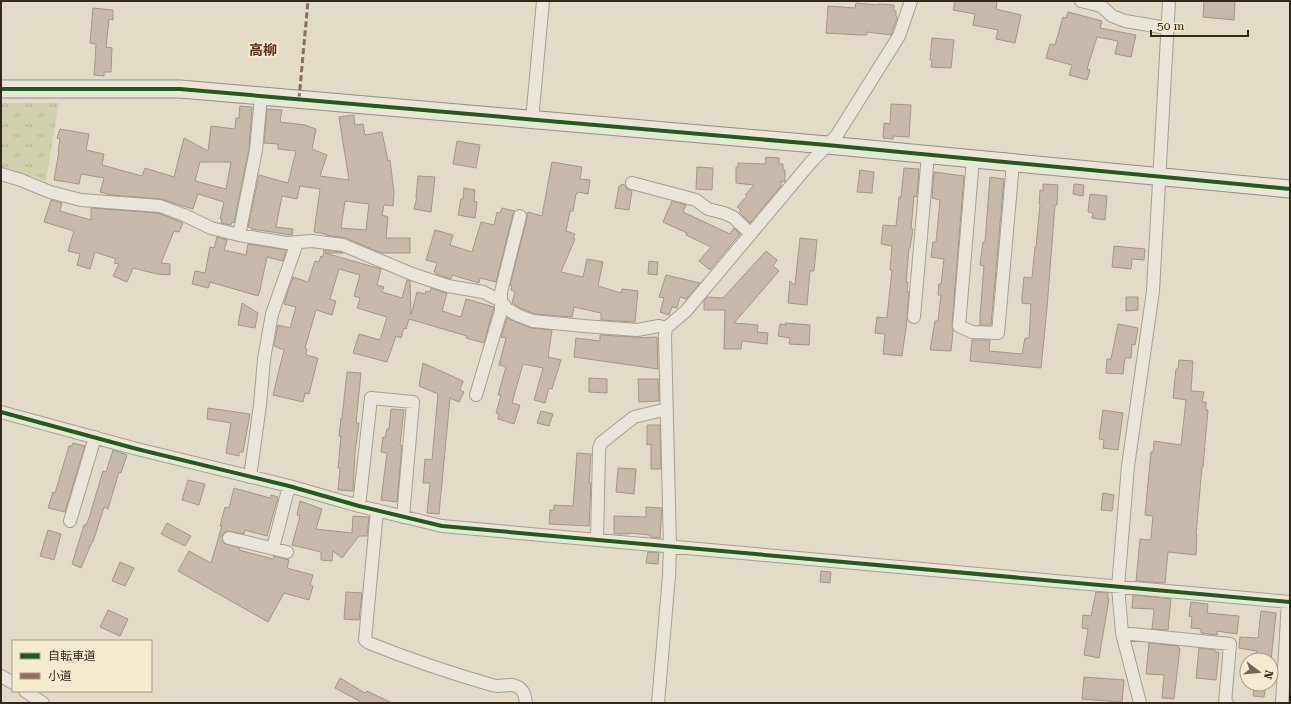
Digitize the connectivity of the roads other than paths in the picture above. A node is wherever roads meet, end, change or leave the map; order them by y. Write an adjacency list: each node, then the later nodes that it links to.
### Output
1 (543, 1): 8 (street)
2 (911, 1): 9 (street)
3 (1081, 1): 5 (street)
4 (1169, 1): 5 (street)
5 (1167, 28): 14 (street)
6 (1, 89): 7 (street)
7 (262, 96): 8 (street); 19 (street)
8 (532, 120): 9 (street)
9 (827, 145): 10 (street); 18 (street)
10 (928, 154): 11 (street); 22 (street)
11 (974, 158): 12 (street); 12 (street)
12 (1013, 162): 14 (street)
13 (1, 174): 19 (street)
14 (1160, 176): 16 (street); 39 (street)
15 (632, 183): 18 (street)
16 (1290, 189)
17 (520, 216): 21 (street)
18 (751, 234): 23 (street)
19 (239, 235): 20 (street)
20 (297, 243): 21 (street); 28 (street)
21 (501, 301): 23 (street); 24 (street)
22 (914, 317)
23 (666, 328): 25 (street)
24 (476, 395)
25 (666, 411): 35 (street); 36 (street)
26 (1, 412): 27 (street)
27 (95, 437): 28 (street); 33 (street)
28 (250, 477): 29 (street)
29 (289, 486): 30 (street); 37 (street)
30 (359, 506): 31 (street); 32 (street)
31 (377, 510): 32 (street); 47 (street)
32 (403, 517): 35 (street)
33 (70, 521)
34 (229, 538): 37 (street)
35 (596, 540): 36 (street)
36 (670, 547): 39 (street); 48 (street)
37 (273, 548): 38 (street)
38 (287, 552)
39 (1118, 587): 40 (street); 41 (street)
40 (1289, 602): 45 (street)
41 (1122, 633): 49 (street); 50 (street)
42 (1, 676): 43 (street)
43 (12, 682)
44 (26, 692): 46 (street)
45 (1285, 697)
46 (43, 703)
47 (526, 703)
48 (658, 703)
49 (1140, 703)
50 (1227, 703)

